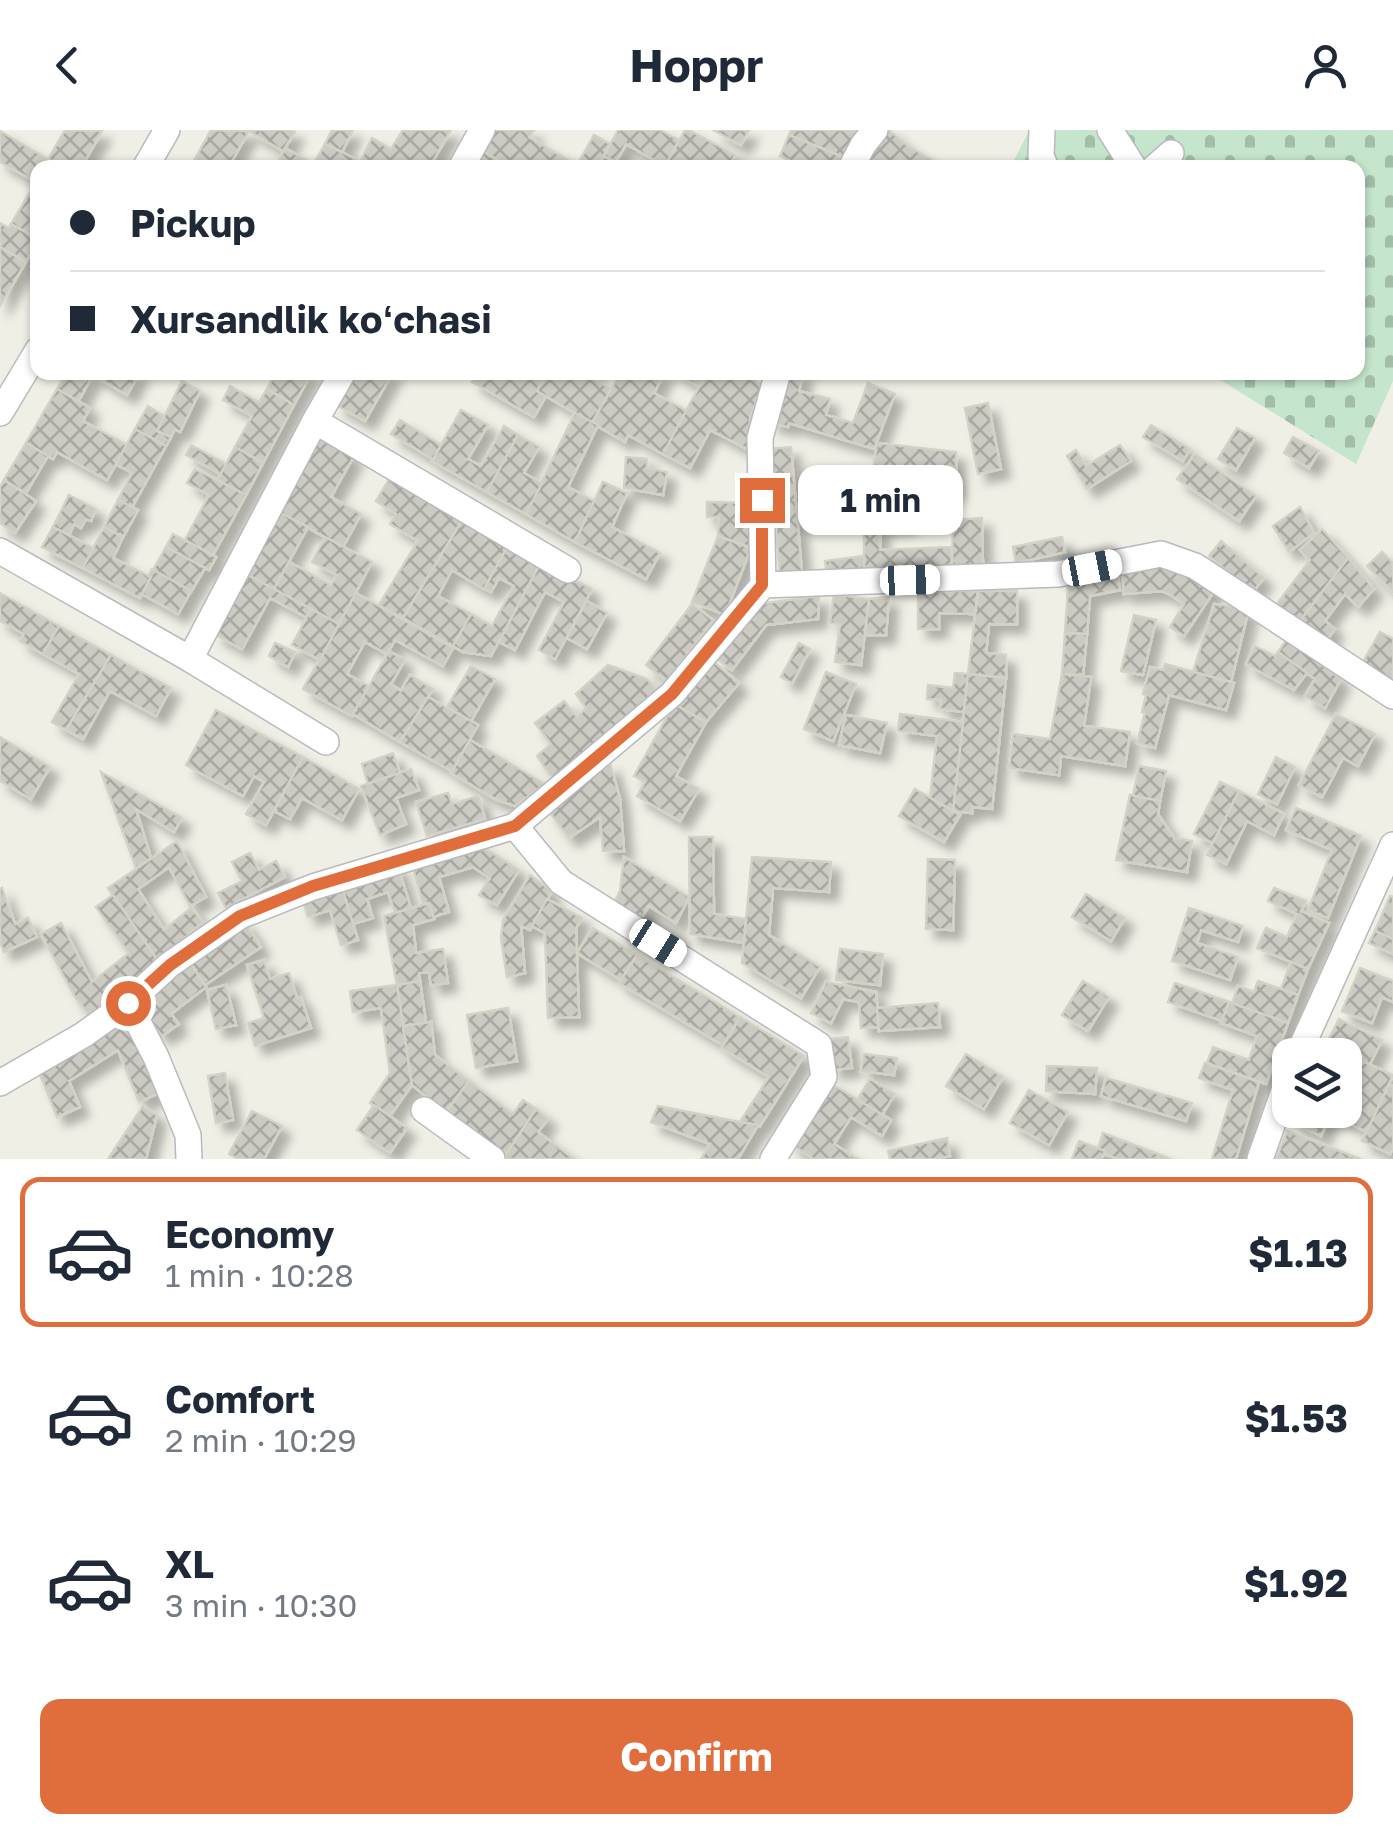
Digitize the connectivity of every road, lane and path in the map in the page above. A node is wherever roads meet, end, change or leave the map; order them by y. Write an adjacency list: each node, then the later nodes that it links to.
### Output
1 (168, 130): 6 (street)
2 (482, 130): 7 (street)
3 (875, 130): 8 (street)
4 (1042, 130): 9 (street)
5 (1110, 130): 10 (street)
6 (150, 160)
7 (465, 160)
8 (855, 160)
9 (1043, 160)
10 (1129, 160)
11 (30, 363): 14 (street)
12 (339, 380): 15 (street)
13 (769, 380): 18 (street)
14 (0, 413)
15 (316, 421): 17 (street); 19 (street)
16 (0, 552): 19 (street)
17 (568, 570)
18 (762, 585): 20 (street); 22 (street)
19 (190, 660): 21 (street)
20 (1393, 696)
21 (326, 742)
22 (515, 826): 24 (street); 31 (street)
23 (1393, 845): 25 (street)
24 (128, 1003): 26 (street); 29 (street)
25 (1306, 1038)
26 (0, 1083)
27 (424, 1110): 30 (street)
28 (1272, 1125): 32 (street)
29 (190, 1159)
30 (492, 1159)
31 (773, 1159)
32 (1260, 1159)

